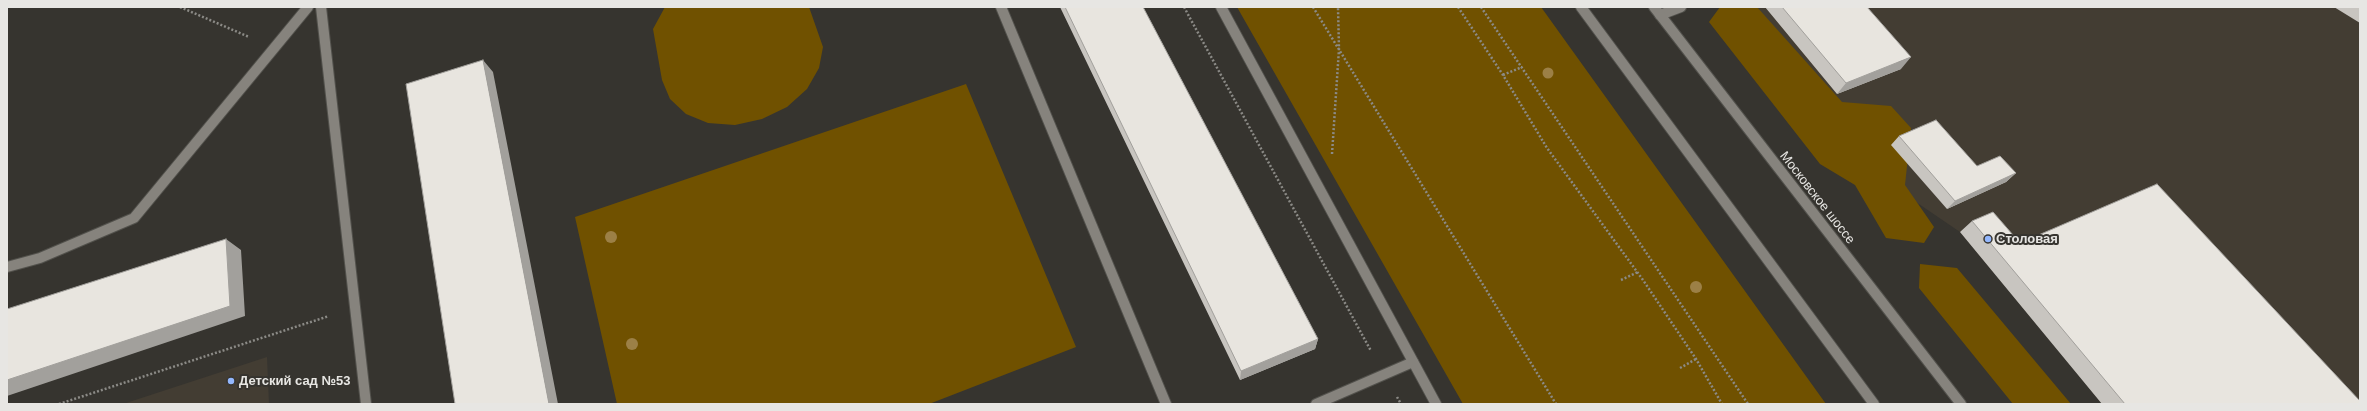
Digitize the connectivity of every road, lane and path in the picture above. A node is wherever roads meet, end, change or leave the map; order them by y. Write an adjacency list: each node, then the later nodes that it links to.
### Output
1 (180, 7): 14 (path)
2 (308, 7): 14 (main road)
3 (321, 7): 22 (main road)
4 (1001, 7): 29 (main road)
5 (1184, 7): 26 (path)
6 (1221, 7): 24 (main road)
7 (1313, 7): 15 (path)
8 (1338, 7): 15 (path)
9 (1458, 7): 17 (path)
10 (1481, 7): 16 (path)
11 (1581, 7): 36 (main road)
12 (1681, 7): 13 (main road)
13 (1657, 11): 37 (main road, Московское шоссе)
14 (274, 48): 19 (main road)
15 (1339, 49): 18 (path); 33 (path)
16 (1522, 67): 17 (path); 35 (path)
17 (1503, 75): 20 (path)
18 (1332, 159)
19 (7, 267)
20 (1638, 272): 21 (path); 23 (path)
21 (1621, 280)
22 (355, 307): 27 (path); 28 (main road)
23 (1696, 359): 25 (path); 34 (path)
24 (1413, 362): 26 (main road); 32 (main road)
25 (1680, 368)
26 (1383, 373): 30 (main road); 31 (path)
27 (59, 404)
28 (366, 404)
29 (1166, 404)
30 (1316, 404)
31 (1401, 404)
32 (1436, 404)
33 (1556, 404)
34 (1722, 404)
35 (1748, 404)
36 (1874, 404)
37 (1961, 404)

